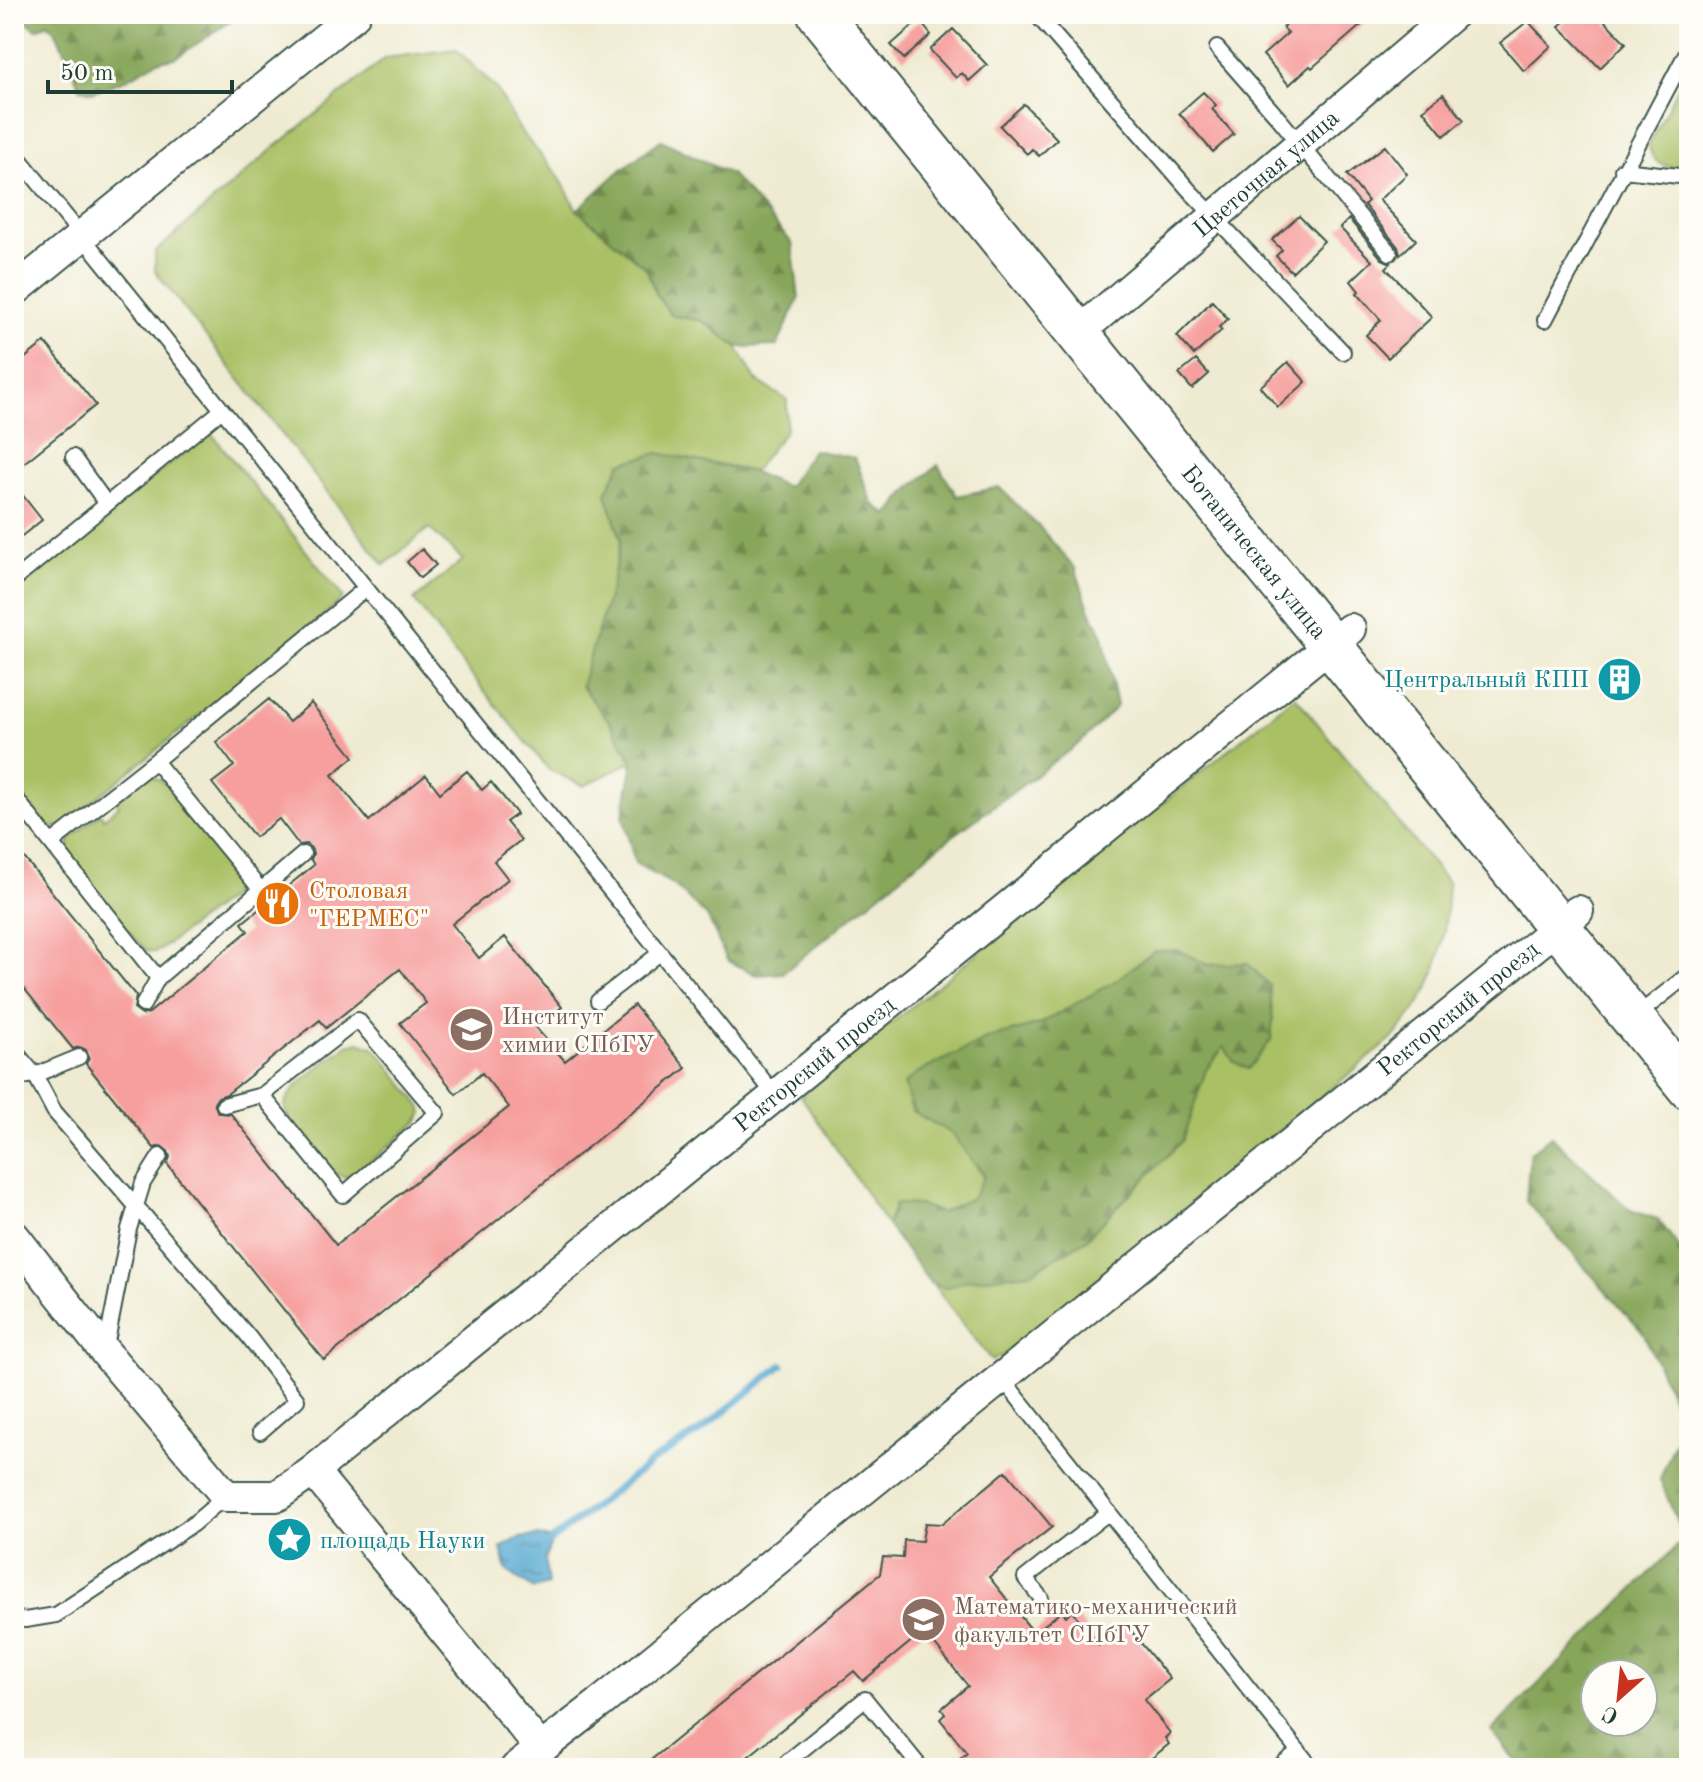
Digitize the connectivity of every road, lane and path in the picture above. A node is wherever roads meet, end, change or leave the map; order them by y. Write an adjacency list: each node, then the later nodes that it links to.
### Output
1 (355, 14): 13 (street)
2 (819, 14): 17 (street, Ботаническая улица)
3 (851, 14): 17 (street, Ботаническая улица)
4 (1036, 14): 12 (lane)
5 (1453, 14): 8 (street, Цветочная улица)
6 (1217, 48): 8 (lane)
7 (1687, 56): 10 (lane)
8 (1299, 145): 12 (street, Цветочная улица); 14 (lane)
9 (14, 152): 13 (lane)
10 (1622, 170): 11 (lane); 16 (lane)
11 (1689, 177)
12 (1213, 217): 17 (street, Цветочная улица); 18 (lane)
13 (82, 237): 15 (street); 19 (lane)
14 (1390, 253)
15 (14, 291)
16 (1545, 320)
17 (1087, 326): 24 (street, Ботаническая улица)
18 (1343, 352)
19 (222, 410): 21 (lane); 23 (lane)
20 (73, 457): 21 (lane)
21 (106, 503): 22 (lane)
22 (14, 580)
23 (366, 588): 25 (lane); 31 (lane)
24 (1340, 637): 30 (street, Ботаническая улица); 44 (street, Ректорский проезд)
25 (155, 761): 27 (lane); 29 (lane)
26 (14, 796): 27 (lane)
27 (51, 843): 33 (lane)
28 (303, 854): 29 (lane)
29 (260, 889): 33 (lane)
30 (1568, 919): 36 (street, Ботаническая улица); 50 (street, Ректорский проезд)
31 (660, 953): 34 (lane); 44 (lane)
32 (1689, 974): 36 (lane)
33 (158, 978): 35 (lane)
34 (598, 1001)
35 (143, 1005)
36 (1643, 1010): 37 (street, Ботаническая улица); 42 (street, Ботаническая улица)
37 (1689, 1047)
38 (14, 1050): 40 (lane)
39 (79, 1057): 40 (lane)
40 (35, 1075): 41 (lane); 47 (lane)
41 (14, 1078)
42 (1689, 1088)
43 (262, 1095): 43 (lane); 45 (lane)
44 (776, 1096): 52 (street, Ректорский проезд)
45 (224, 1105)
46 (160, 1156): 47 (lane)
47 (136, 1208): 49 (lane); 51 (lane)
48 (14, 1236): 49 (street)
49 (105, 1352): 53 (street)
50 (1002, 1378): 54 (lane); 57 (street, Ректорский проезд)
51 (260, 1432)
52 (313, 1471): 53 (street, Ректорский проезд); 57 (street)
53 (226, 1496): 56 (lane)
54 (1109, 1512): 55 (lane); 58 (lane)
55 (1041, 1598)
56 (14, 1618)
57 (541, 1749): 59 (street, Ректорский проезд)
58 (1299, 1751): 62 (lane); 63 (lane)
59 (516, 1768)
60 (792, 1768): 61 (lane)
61 (921, 1768)
62 (1277, 1768)
63 (1312, 1768)

